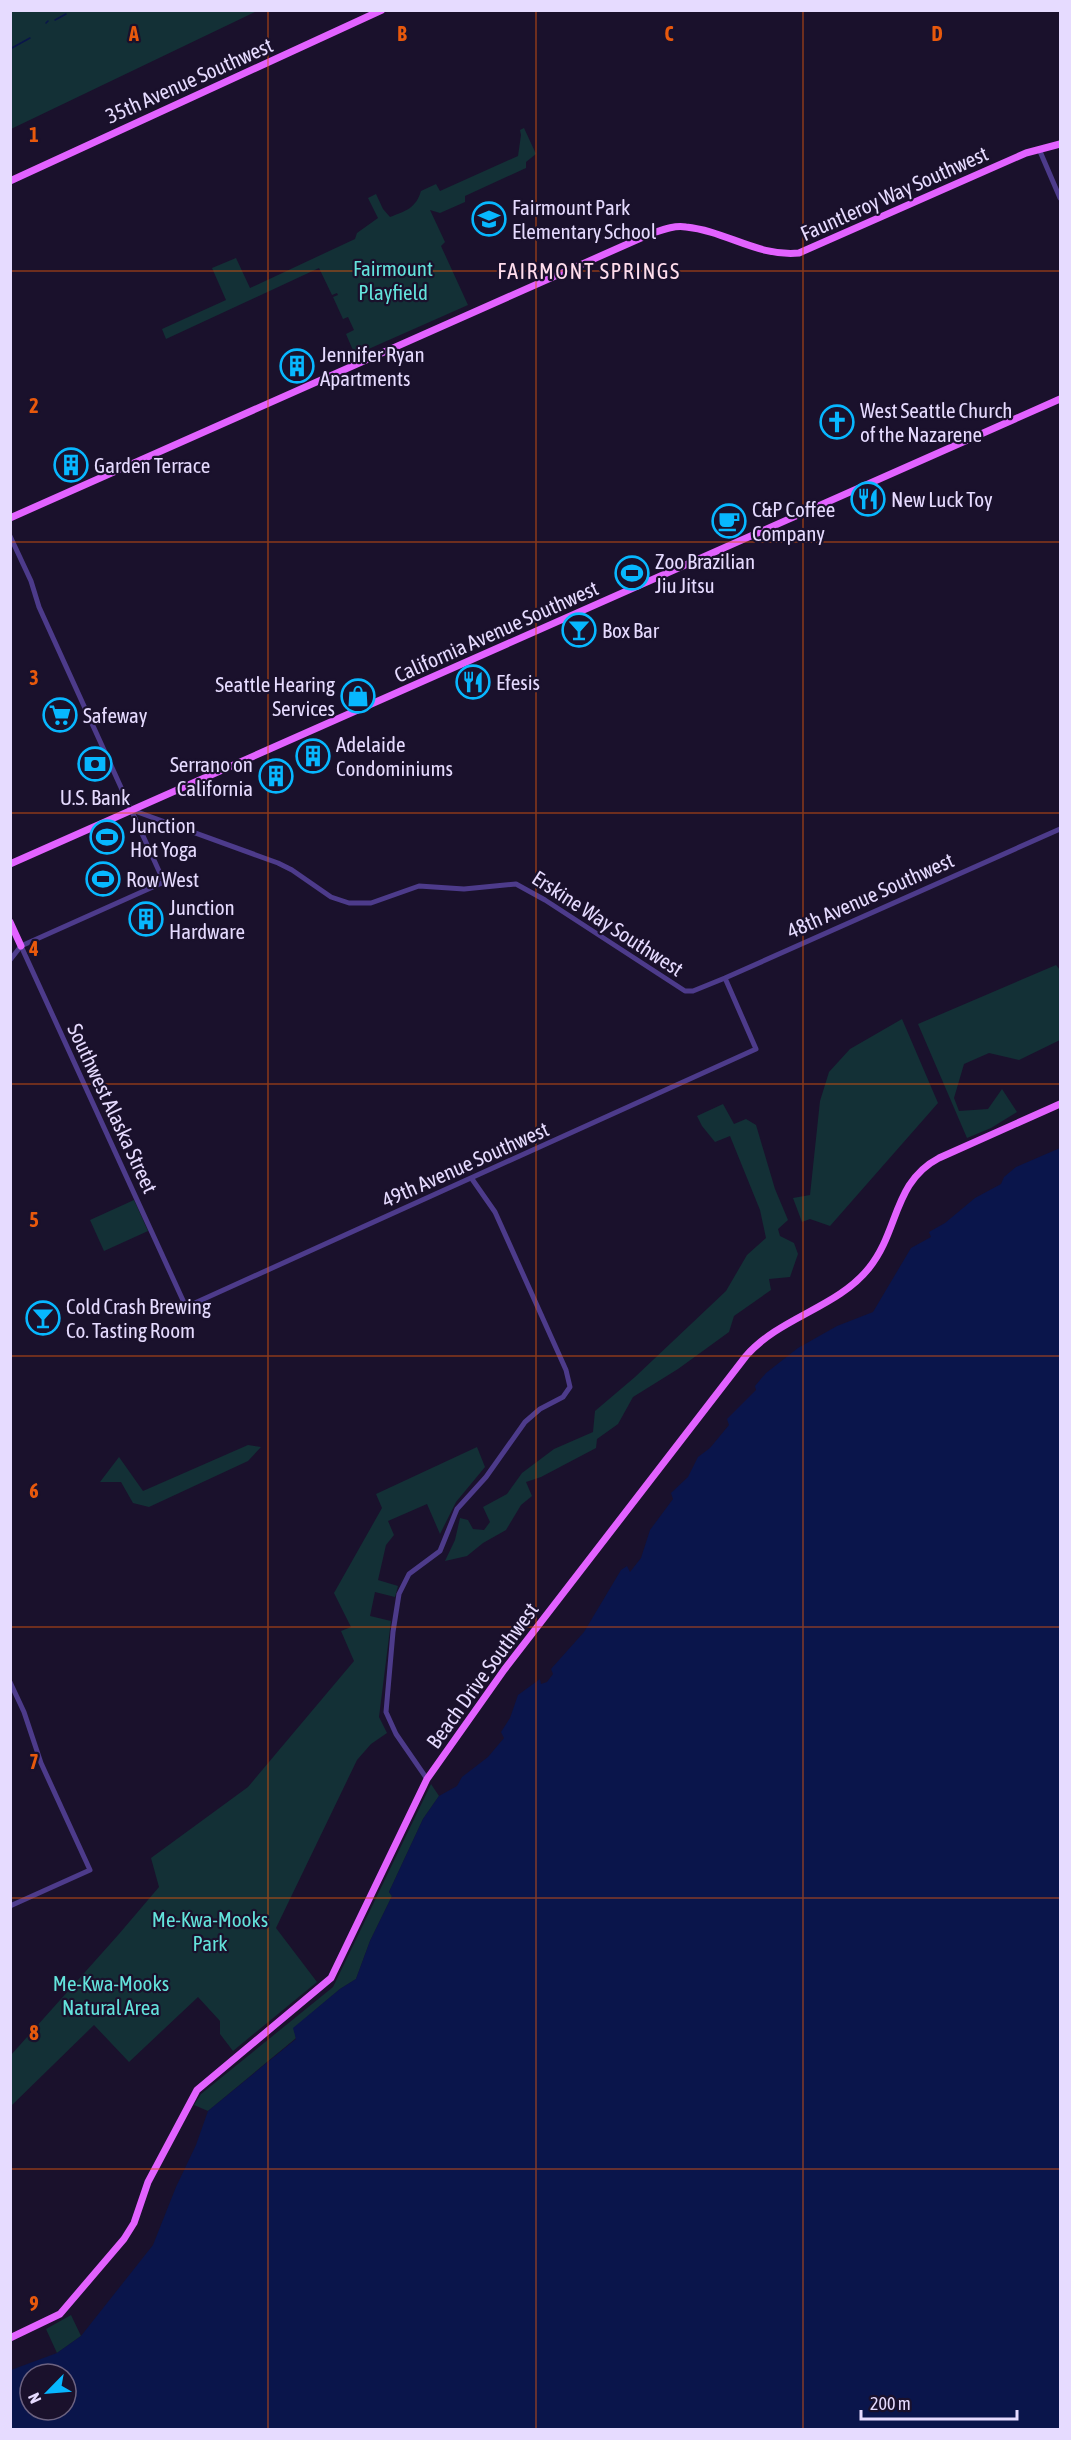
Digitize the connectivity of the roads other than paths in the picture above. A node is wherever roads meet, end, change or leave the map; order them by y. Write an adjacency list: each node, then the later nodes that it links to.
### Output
1 (382, 10): 4 (main road, 35th Avenue Southwest)
2 (1060, 144): 3 (main road, Fauntleroy Way Southwest)
3 (1039, 149): 5 (street); 7 (main road, Fauntleroy Way Southwest)
4 (10, 181)
5 (1060, 198)
6 (1060, 399): 9 (main road, California Avenue Southwest)
7 (10, 518)
8 (10, 536): 9 (street)
9 (132, 810): 11 (main road, California Avenue Southwest); 13 (street); 16 (street, Erskine Way Southwest)
10 (1060, 829): 15 (street, 48th Avenue Southwest)
11 (10, 864)
12 (10, 922): 13 (main road, Southwest Alaska Street)
13 (21, 946): 14 (street); 19 (street, Southwest Alaska Street)
14 (10, 960)
15 (724, 978): 16 (street, 48th Avenue Southwest); 18 (street, 49th Avenue Southwest)
16 (693, 991)
17 (1060, 1104): 21 (main road, Beach Drive Southwest)
18 (472, 1179): 19 (street, 49th Avenue Southwest); 21 (street)
19 (186, 1306)
20 (10, 1682): 22 (street)
21 (427, 1779): 23 (main road, Beach Drive Southwest)
22 (10, 1906)
23 (10, 2338)

